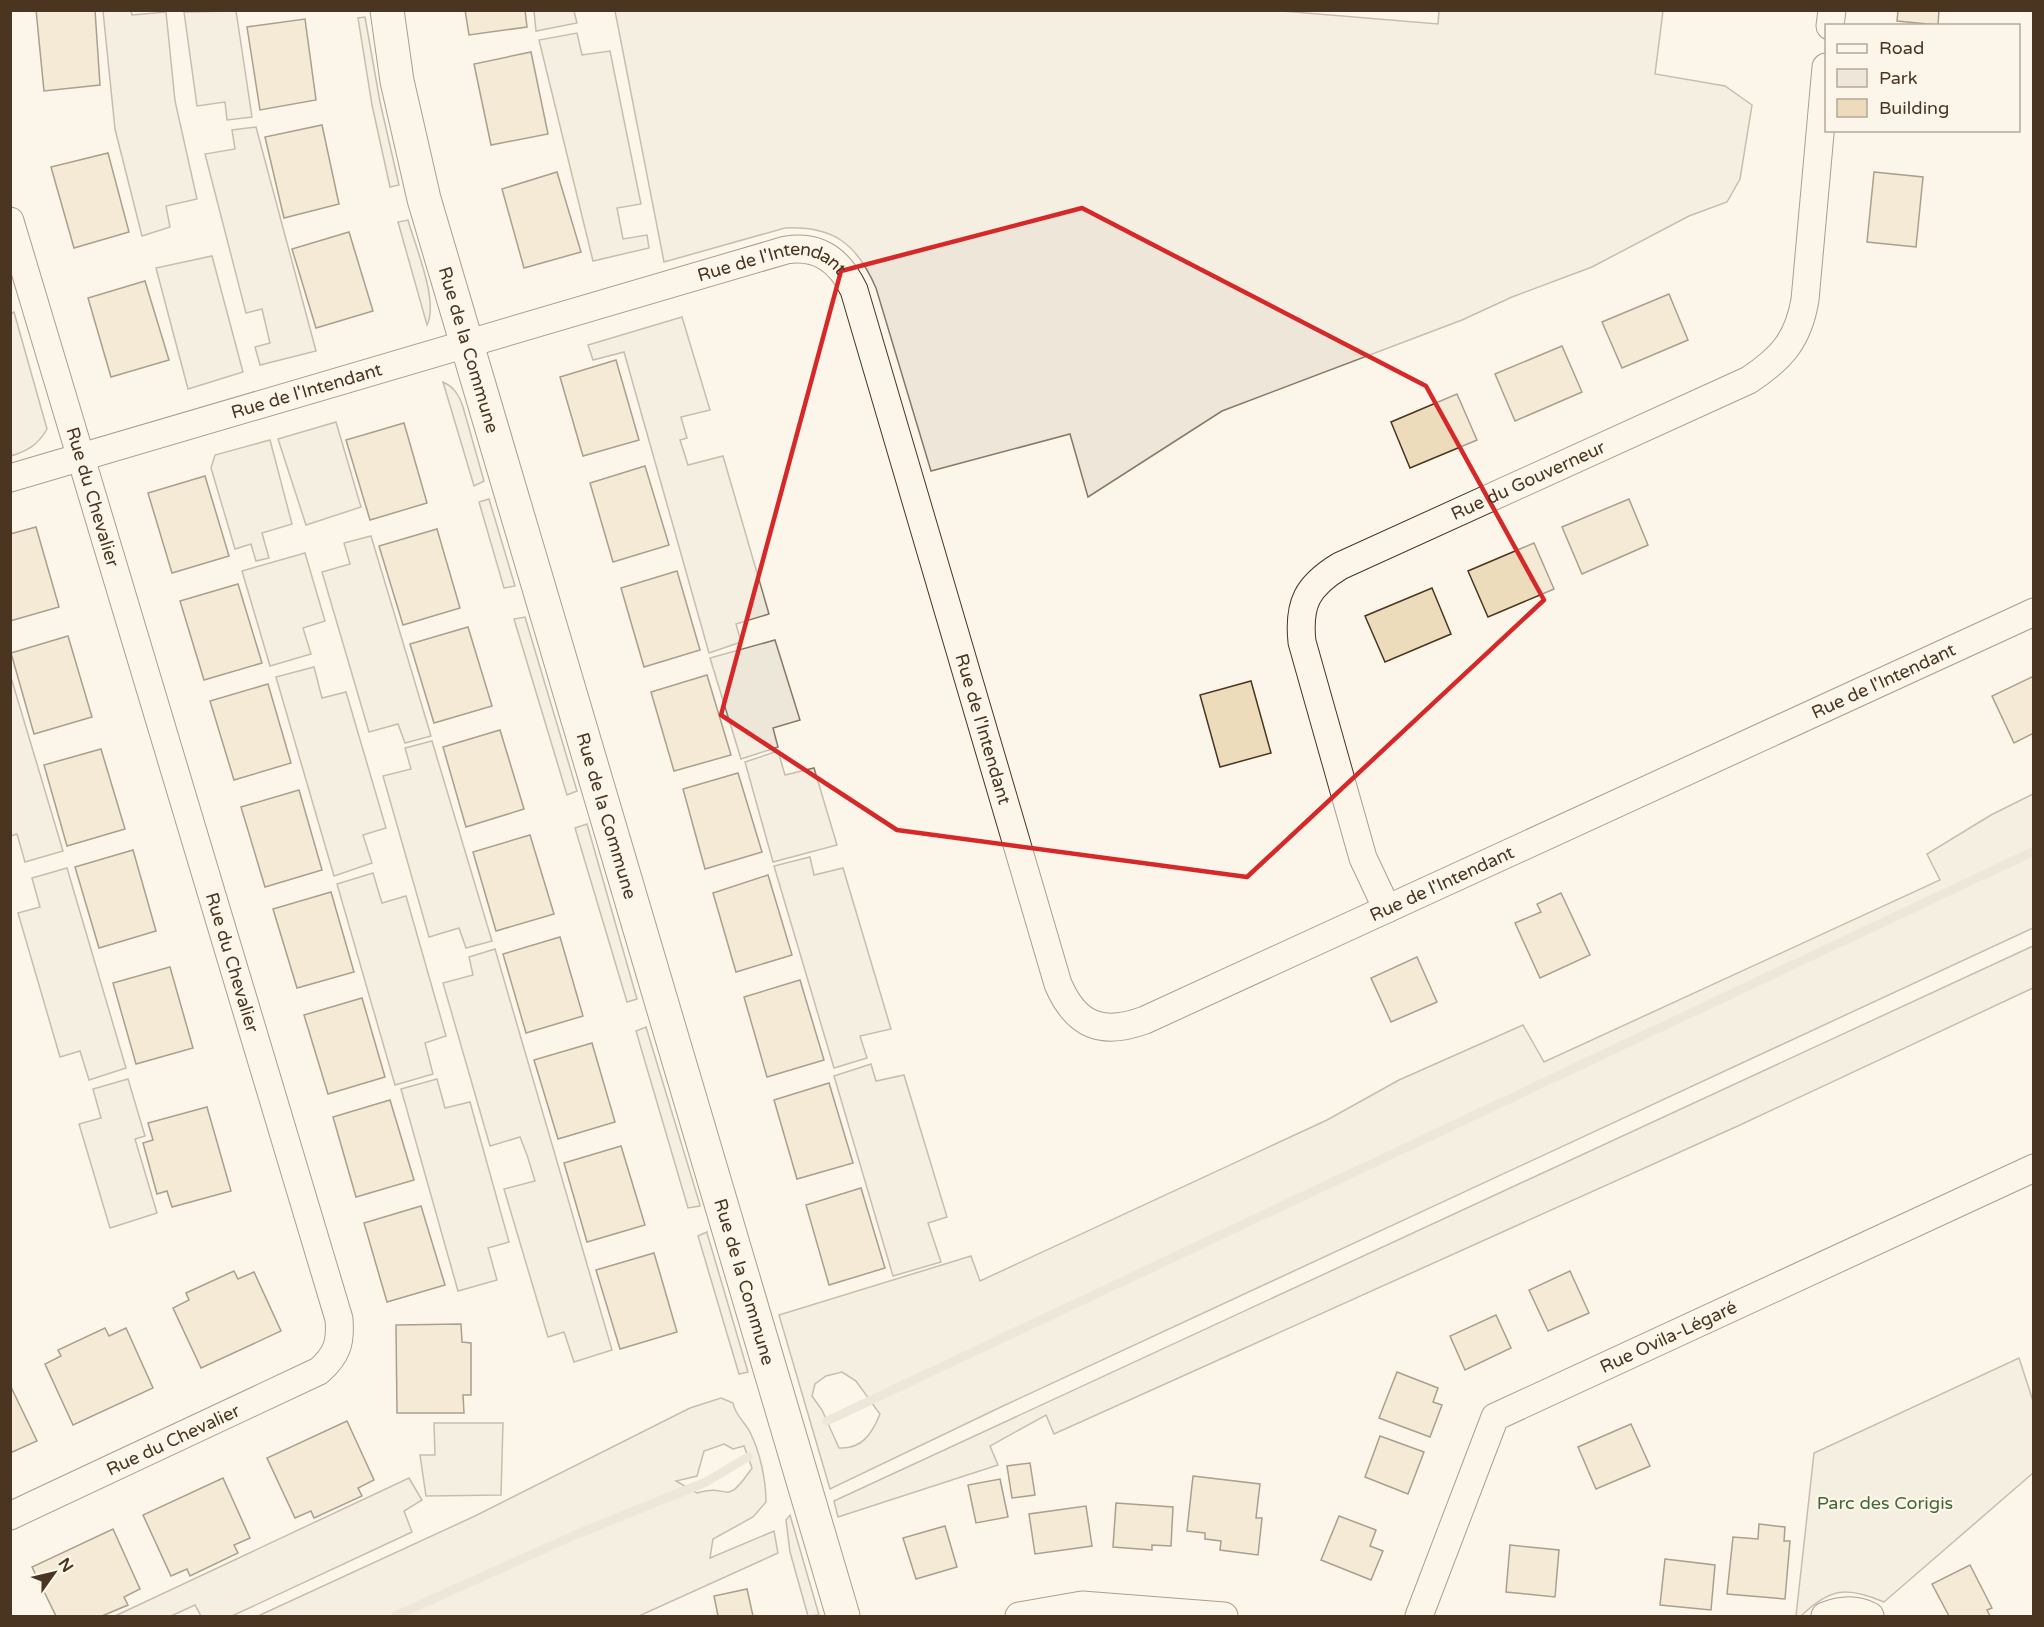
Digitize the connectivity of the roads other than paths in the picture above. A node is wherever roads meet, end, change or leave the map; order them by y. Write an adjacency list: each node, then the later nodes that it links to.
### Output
1 (387, 10): 4 (street, Rue de la Commune)
2 (1825, 88): 8 (street, Rue du Gouverneur)
3 (10, 221): 5 (street, Rue du Chevalier)
4 (467, 344): 5 (street, Rue de l'Intendant); 8 (street, Rue de l'Intendant); 11 (street, Rue de la Commune)
5 (80, 458): 6 (street, Rue de l'Intendant); 10 (street, Rue du Chevalier)
6 (10, 478)
7 (2034, 612): 8 (street, Rue de l'Intendant)
8 (1387, 909)
9 (2034, 1168): 14 (street, Rue Ovila-Légaré)
10 (10, 1516)
11 (843, 1617)
12 (1019, 1617): 13 (street)
13 (1224, 1617)
14 (1419, 1617)
15 (1825, 1617): 16 (street)
16 (1870, 1617)

